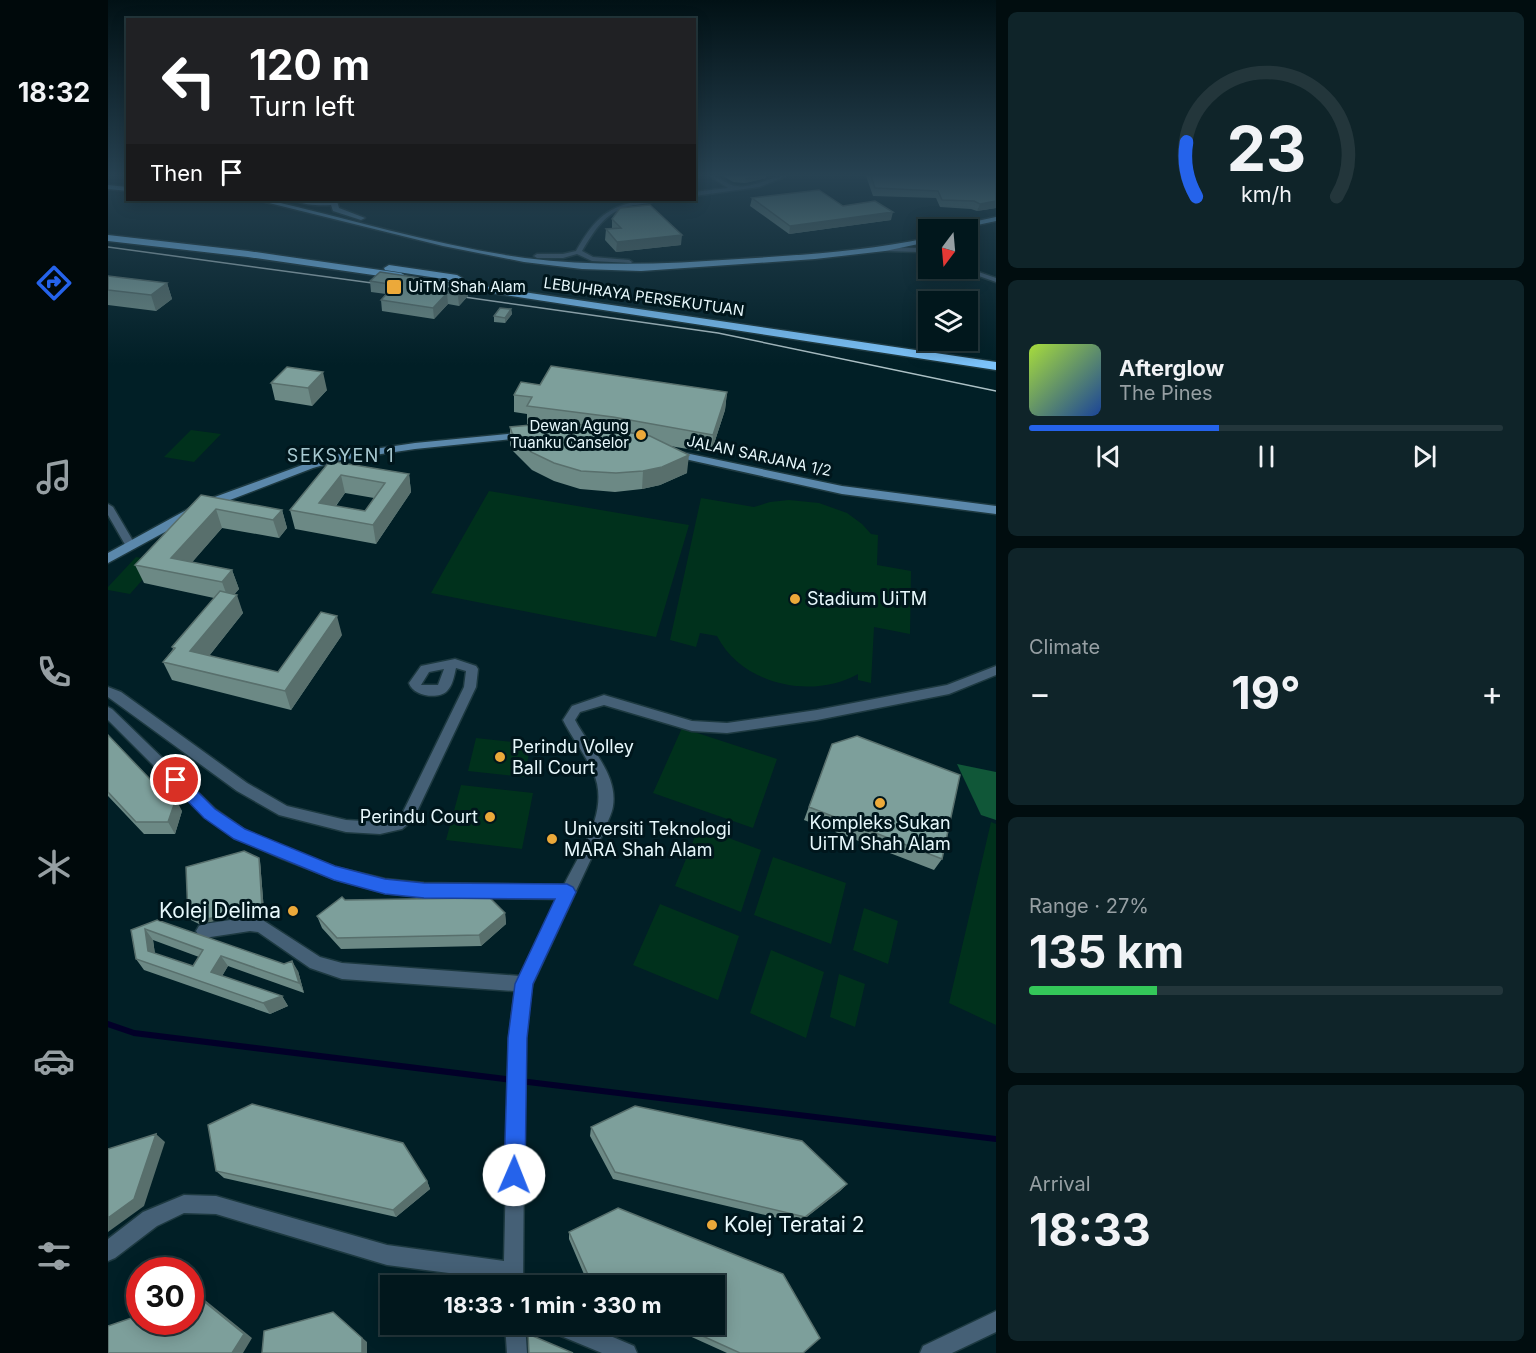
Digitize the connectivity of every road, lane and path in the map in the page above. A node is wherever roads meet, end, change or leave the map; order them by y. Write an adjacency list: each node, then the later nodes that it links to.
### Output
1 (126, 239): 16 (highway, LEBUHRAYA PERSEKUTUAN)
2 (172, 239): 15 (highway, LEBUHRAYA PERSEKUTUAN)
3 (423, 239): 8 (main road)
4 (459, 239): 11 (main road)
5 (585, 239): 10 (street)
6 (885, 239): 12 (main road)
7 (918, 243): 8 (main road)
8 (885, 249): 9 (street)
9 (918, 250)
10 (578, 252): 11 (street); 12 (street)
11 (537, 256): 12 (main road)
12 (629, 262)
13 (978, 274): 14 (street)
14 (996, 280)
15 (996, 358)
16 (996, 366)
17 (540, 434): 21 (street)
18 (656, 450): 20 (street, JALAN SARJANA 1/2)
19 (108, 507): 21 (street)
20 (996, 510)
21 (130, 546): 22 (street)
22 (108, 559)
23 (451, 664): 25 (street)
24 (996, 670): 27 (street)
25 (108, 692)
26 (108, 712): 27 (street)
27 (567, 892): 29 (street)
28 (204, 931): 29 (street)
29 (524, 984): 32 (street)
30 (108, 1251): 31 (street)
31 (492, 1275)
32 (513, 1275)
33 (996, 1321): 38 (street)
34 (516, 1335): 36 (street)
35 (583, 1335): 37 (street)
36 (517, 1353)
37 (627, 1353)
38 (930, 1353)

